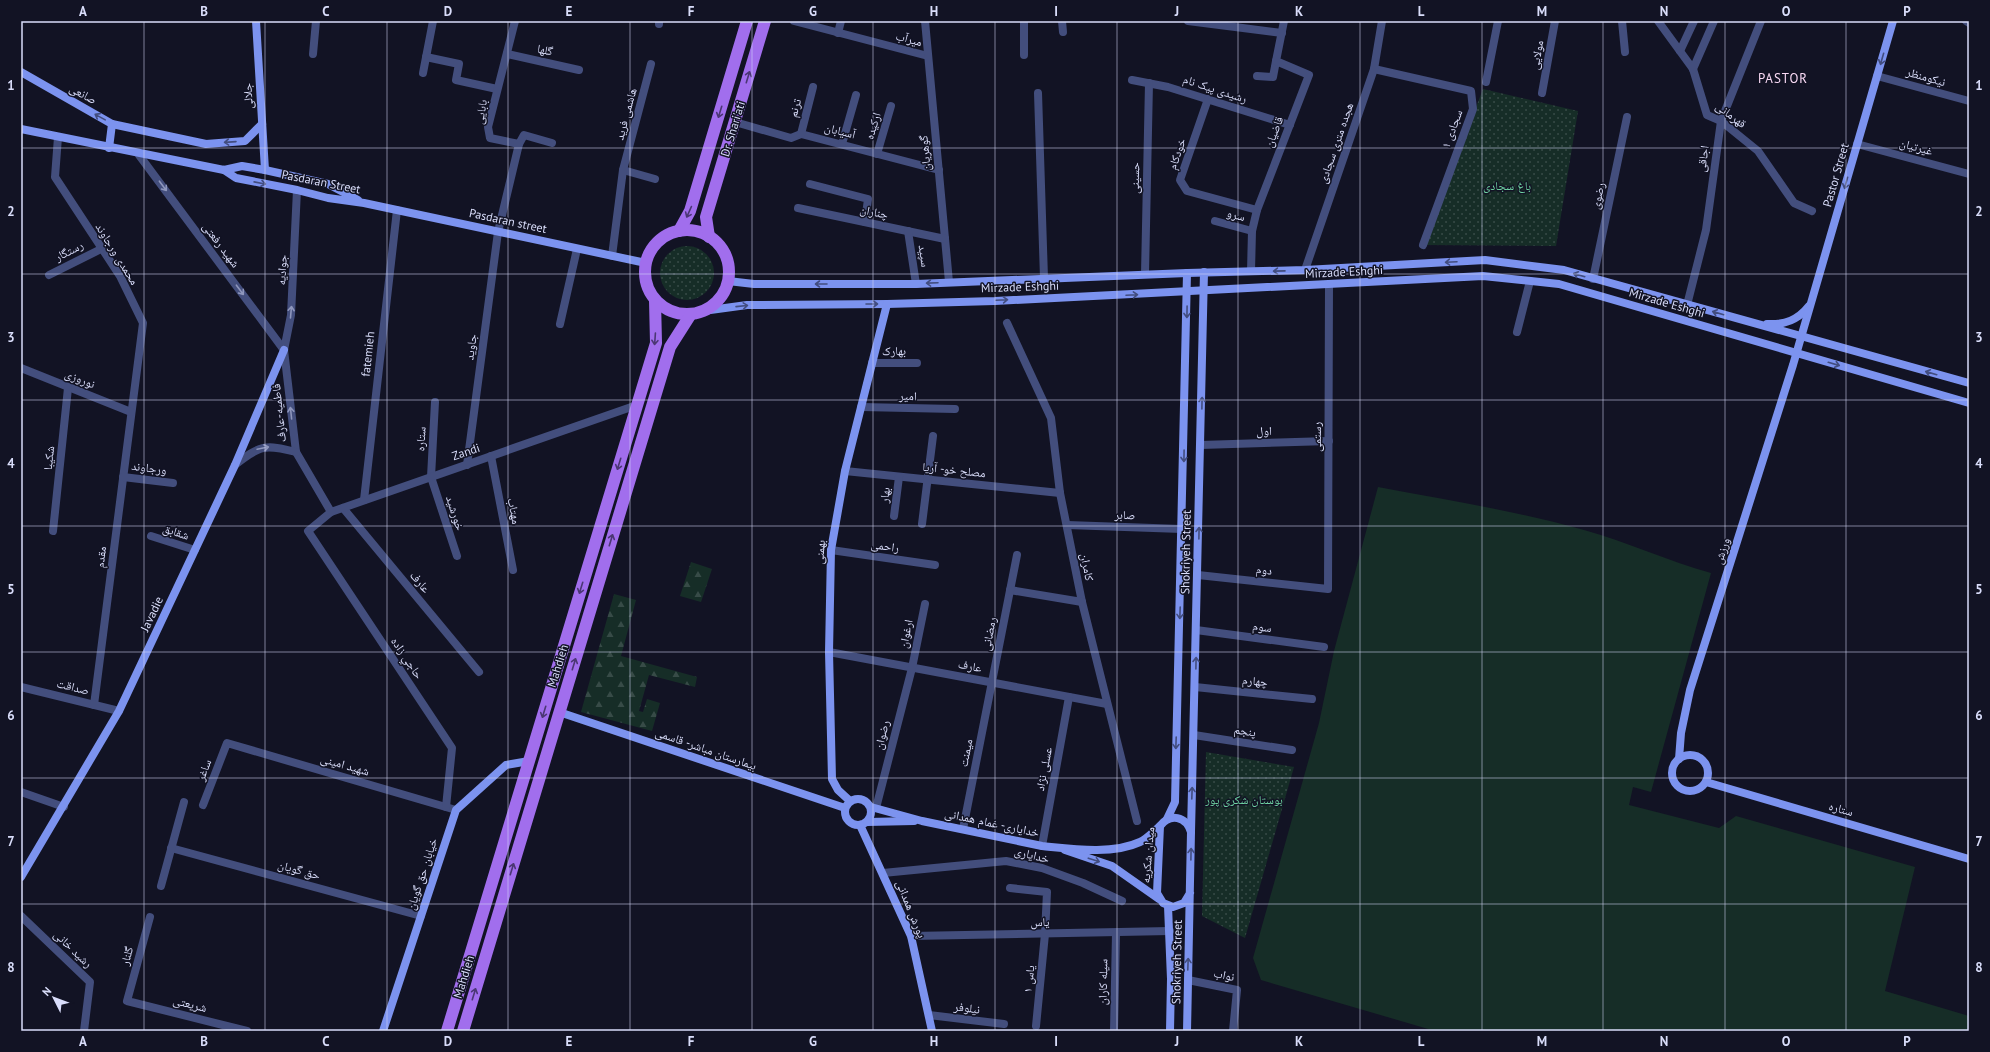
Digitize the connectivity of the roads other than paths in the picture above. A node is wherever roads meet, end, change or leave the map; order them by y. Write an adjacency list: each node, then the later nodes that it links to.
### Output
1 (256, 21): 59 (main road, جلالی)
2 (316, 21): 30 (street)
3 (433, 21): 34 (street)
4 (515, 21): 31 (street, بابایی)
5 (747, 21): 86 (main road, Dr. Shari'ati, one-way to 86)
6 (765, 21): 57 (main road, Dr. Shari'ati, one-way to 6)
7 (794, 21): 25 (street, میرآب)
8 (840, 21): 25 (street)
9 (925, 21): 33 (street, گوهریان)
10 (1024, 21): 32 (street)
11 (1062, 21): 26 (street)
12 (1188, 21): 27 (street)
13 (1284, 21): 27 (street)
14 (1382, 21): 37 (street, هجده متری سجادی)
15 (1498, 21): 45 (street)
16 (1555, 21): 50 (street, مولایی)
17 (1622, 21): 29 (street)
18 (1658, 21): 28 (street, قهرمانی)
19 (1694, 21): 28 (street)
20 (1714, 21): 38 (street)
21 (1761, 21): 56 (street, اجاقی)
22 (1893, 21): 43 (main road, Pastor Street, one-way to 43)
23 (1966, 21): 24 (street)
24 (1969, 23)
25 (838, 32): 33 (street, میرآب)
26 (1063, 32)
27 (1282, 33): 35 (street)
28 (1680, 51): 38 (street, قهرمانی)
29 (1625, 52)
30 (313, 54)
31 (506, 54): 39 (street, گلها); 48 (street, بابایی)
32 (1024, 55)
33 (928, 56): 74 (street, گوهریان)
34 (426, 57): 41 (street); 48 (street)
35 (1276, 61): 42 (street); 60 (street, قاضیان)
36 (651, 64): 73 (street, هاشمی فرید)
37 (1374, 69): 92 (street, سجادی ۱); 97 (street, هجده متری سجادی)
38 (1693, 69): 56 (street, قهرمانی)
39 (579, 70)
40 (21, 72): 58 (main road, صانعی, one-way to 40)
41 (423, 73)
42 (1257, 76)
43 (1877, 76): 53 (street, نیکومنظر); 67 (main road, Pastor Street)
44 (1132, 80): 46 (street, رشیدی پیک نام)
45 (1486, 82)
46 (1149, 83): 52 (street, رشیدی پیک نام); 101 (street, حسینی)
47 (813, 87): 62 (street, ترنم)
48 (497, 89): 65 (street, بابایی)
49 (1038, 93): 103 (street)
50 (1542, 93)
51 (856, 95): 66 (street)
52 (1208, 99): 60 (street, رشیدی پیک نام); 82 (street, خودکام)
53 (1969, 101)
54 (892, 106): 69 (street, ارکیده)
55 (1627, 117): 104 (street, رضوی)
56 (1721, 121): 83 (street, قهرمانی); 115 (street, اجاقی)
57 (735, 122): 62 (street, آسیابان); 90 (main road, Dr. Shari'ati)
58 (112, 124): 59 (main road, صانعی, one-way to 58); 68 (main road)
59 (262, 124): 72 (main road, جلالی)
60 (1290, 125): 82 (street, قاضیان)
61 (21, 129): 63 (main road, Pasdaran Street)
62 (801, 134): 66 (street, آسیابان)
63 (58, 137): 68 (main road, Pasdaran Street); 93 (street, محمدی ورجاوند)
64 (552, 143): 65 (street)
65 (519, 144): 89 (street)
66 (842, 144): 69 (street, آسیابان)
67 (1857, 144): 75 (street, غیرتیان); 114 (main road, Pastor Street, one-way to 114)
68 (109, 148): 70 (main road, Pasdaran Street)
69 (877, 154): 74 (street, آسیابان)
70 (139, 155): 71 (main road, Pasdaran Street); 123 (street, شهید رفعتی, one-way to 123)
71 (224, 170): 72 (main road, Pasdaran Street); 78 (main road, Pasdaran Street, one-way to 78)
72 (265, 170): 79 (main road, Pasdaran Street)
73 (623, 170): 76 (street); 95 (street, هاشمی فرید)
74 (939, 170): 91 (street, گوهریان)
75 (1969, 174)
76 (655, 179)
77 (810, 184): 85 (street)
78 (297, 190): 79 (main road, Pasdaran Street); 123 (street, جوادیه, one-way to 78)
79 (364, 203): 81 (main road, Pasdaran street)
80 (798, 208): 85 (street, چناران)
81 (397, 210): 89 (main road, Pasdaran street); 150 (street, fatemieh)
82 (1257, 210): 88 (street, قاضیان)
83 (1812, 211)
84 (1215, 221): 88 (street, سرو)
85 (865, 222): 87 (street, چناران)
86 (678, 231): 90 (main road); 96 (main road)
87 (908, 231): 91 (street, چناران); 108 (street, سپید)
88 (1252, 231): 98 (street, قاضیان)
89 (498, 232): 94 (main road, Pasdaran street); 142 (street, جاوید)
90 (709, 237): 105 (main road)
91 (945, 239): 107 (street, گوهریان)
92 (1423, 245)
93 (101, 249): 102 (street, رستگار); 135 (street, محمدی ورجاوند)
94 (577, 249): 95 (main road, Pasdaran street); 119 (street)
95 (612, 256): 96 (main road, Pasdaran street)
96 (646, 263): 112 (main road)
97 (1305, 270): 98 (main road, Mirzade Eshghi, one-way to 98); 104 (main road, Mirzade Eshghi, one-way to 97)
98 (1251, 271): 99 (main road, Mirzade Eshghi)
99 (1204, 272): 100 (main road, Mirzade Eshghi); 110 (main road, Shokriyeh Street)
100 (1187, 273): 101 (main road, Mirzade Eshghi); 111 (main road, Shokriyeh Street)
101 (1145, 274): 103 (main road, Mirzade Eshghi)
102 (49, 276)
103 (1044, 278): 107 (main road, Mirzade Eshghi)
104 (1593, 279): 115 (main road, Mirzade Eshghi)
105 (728, 281): 108 (main road, Mirzade Eshghi, one-way to 105); 116 (main road)
106 (1530, 281): 109 (main road, Mirzade Eshghi); 121 (street); 124 (main road, Mirzade Eshghi)
107 (949, 282): 108 (main road, Mirzade Eshghi, one-way to 108)
108 (916, 284)
109 (1330, 285): 110 (main road, Mirzade Eshghi); 137 (street, رستمی)
110 (1204, 291): 111 (main road, Mirzade Eshghi); 138 (main road, Shokriyeh Street, one-way to 110)
111 (1188, 292): 113 (main road, Mirzade Eshghi, one-way to 111); 156 (main road, Shokriyeh Street, one-way to 156)
112 (655, 300): 117 (main road); 132 (main road, Mahdieh, one-way to 132)
113 (887, 304): 116 (main road, Mirzade Eshghi, one-way to 113); 125 (main road, بهمنی)
114 (1811, 304): 120 (main road); 122 (main road, Pastor Street)
115 (1687, 305): 120 (main road, Mirzade Eshghi, one-way to 115)
116 (703, 311): 117 (main road)
117 (690, 314): 184 (main road, Mahdieh, one-way to 117)
118 (1007, 323): 149 (street, کامران)
119 (560, 324)
120 (1756, 324): 122 (main road, Mirzade Eshghi)
121 (1517, 332)
122 (1802, 336): 124 (main road, ورزش); 128 (main road, Mirzade Eshghi, one-way to 122)
123 (284, 350): 139 (street, فاطمیه-عارف, one-way to 123); 141 (main road, Javadie)
124 (1797, 353): 131 (main road, Mirzade Eshghi, one-way to 131); 188 (main road, ورزش)
125 (872, 363): 126 (street, بهارک); 133 (main road, بهمنی)
126 (916, 363)
127 (21, 368): 129 (street, نوروزی)
128 (1969, 383)
129 (68, 388): 135 (street, نوروزی); 157 (street, شکیبا)
130 (435, 402): 145 (street, ستاره)
131 (1969, 403)
132 (637, 406): 140 (street, Zandi); 189 (main road, Mahdieh, one-way to 189)
133 (861, 407): 134 (street, امیر); 143 (main road, بهمنی)
134 (954, 409)
135 (131, 412): 144 (street, مقدم)
136 (933, 436): 147 (street)
137 (1329, 441): 138 (street, اول); 167 (street, رستمی)
138 (1201, 445): 166 (main road, Shokriyeh Street, one-way to 138)
139 (296, 452): 141 (street, one-way to 139); 152 (street, فاطمیه-عارف)
140 (491, 456): 142 (street, Zandi); 165 (street, مهتاب)
141 (235, 465): 160 (main road, Javadie)
142 (467, 465): 145 (street, Zandi)
143 (845, 471): 146 (street, مصلح خو- آریا); 161 (main road, بهمنی)
144 (123, 477): 148 (street, ورجاوند); 182 (street, مقدم)
145 (431, 477): 150 (street, Zandi); 163 (street, خورشید)
146 (899, 477): 147 (street, مصلح خو- آریا); 153 (street, بهار)
147 (928, 479): 149 (street, مصلح خو- آریا); 154 (street)
148 (173, 483)
149 (1060, 493): 155 (street, کامران)
150 (364, 500): 151 (street, Zandi)
151 (343, 508): 152 (street, Zandi); 175 (street, عارف)
152 (331, 512): 158 (street, Zandi)
153 (894, 516)
154 (922, 524)
155 (1067, 525): 156 (street, صابر); 169 (street, کامران)
156 (1182, 529): 199 (main road, Shokriyeh Street, one-way to 199)
157 (53, 530)
158 (308, 531): 196 (street, حاجي زاده)
159 (151, 536): 160 (street, شقابق)
160 (195, 550): 183 (main road, Javadie)
161 (831, 550): 164 (street, راحمی); 173 (main road, بهمنی)
162 (1017, 555): 168 (street, رمضانی)
163 (457, 556)
164 (935, 565)
165 (513, 570)
166 (1198, 575): 167 (street, دوم); 171 (main road, Shokriyeh Street)
167 (1328, 589)
168 (1010, 590): 169 (street); 176 (street, رمضانی)
169 (1082, 602): 181 (street, کامران)
170 (924, 604): 174 (street, ارغوان)
171 (1196, 630): 172 (street, سوم); 178 (main road, Shokriyeh Street, one-way to 171)
172 (1324, 647)
173 (829, 652): 174 (street, عارف); 194 (main road, بهمنی)
174 (912, 668): 176 (street, عارف); 197 (street, رضوان)
175 (480, 672)
176 (992, 682): 179 (street, عارف); 204 (street, میمنت)
177 (21, 687): 182 (street, صداقت)
178 (1195, 687): 180 (street, چهارم); 185 (main road, Shokriyeh Street)
179 (1069, 697): 181 (street, عارف); 206 (street, عسلی نژاد)
180 (1312, 699)
181 (1108, 704): 201 (street, کامران)
182 (94, 705): 183 (street, صداقت)
183 (119, 711): 195 (main road, Javadie)
184 (559, 712): 194 (main road, بیمارستان مباشر- قاسمی); 234 (main road, Mahdieh, one-way to 184)
185 (1194, 735): 187 (street, پنجم); 205 (main road, Shokriyeh Street, one-way to 185)
186 (227, 743): 193 (street, ساغر); 196 (street, شهید امینی)
187 (1292, 750)
188 (1679, 759): 190 (main road); 190 (main road)
189 (529, 762): 198 (main road, خیابان حق گویان); 233 (main road, Mahdieh)
190 (1706, 782): 209 (main road, ستاره)
191 (21, 792): 195 (street)
192 (184, 802): 207 (street)
193 (203, 805)
194 (847, 805): 197 (main road); 202 (main road)
195 (64, 806): 211 (main road, Javadie)
196 (446, 807): 198 (street, شهید امینی)
197 (873, 807): 200 (main road); 202 (main road)
198 (456, 810): 219 (main road, خیابان حق گویان)
199 (1167, 819): 203 (main road, میدان شکریه); 205 (main road, میدان شکریه)
200 (922, 821): 202 (main road); 204 (main road, خدایاری- غمام همدانی)
201 (1137, 821)
202 (863, 824): 210 (main road, پورش همدانی)
203 (1160, 826): 208 (main road, خدایاری); 215 (main road, میدان شکریه)
204 (963, 829): 206 (main road, خدایاری- غمام همدانی)
205 (1191, 832): 214 (main road, one-way to 205)
206 (1042, 846): 208 (main road, خدایاری- غمام همدانی)
207 (171, 848): 212 (street); 219 (street, حق گویان)
208 (1057, 848): 215 (main road, خدایاری, one-way to 215)
209 (1969, 859)
210 (883, 873): 216 (street, خدایاری); 224 (main road, پورش همدانی)
211 (21, 877)
212 (160, 886)
213 (1010, 888): 223 (street, یاس ۱)
214 (1190, 893): 217 (main road); 225 (main road, Shokriyeh Street, one-way to 214)
215 (1159, 899): 217 (main road, میدان شکریه)
216 (1122, 901)
217 (1168, 906): 221 (main road, Shokriyeh Street)
218 (21, 916): 230 (street, رشید خانی)
219 (421, 916): 232 (main road, خیابان حق گویان)
220 (150, 917): 226 (street, گلنار)
221 (1170, 931): 222 (street, یاس); 237 (main road, Shokriyeh Street)
222 (1116, 933): 223 (street, یاس); 236 (street, سیله کاران)
223 (1046, 934): 224 (street, یاس); 229 (street, یاس ۱)
224 (911, 936): 227 (main road, پورش همدانی)
225 (1188, 980): 238 (main road, Shokriyeh Street); 239 (street, نواب)
226 (127, 1001): 231 (street, شریعتی)
227 (929, 1015): 228 (street, نیلوفر); 235 (main road, پورش همدانی)
228 (1004, 1024)
229 (1036, 1026)
230 (84, 1031)
231 (247, 1031)
232 (383, 1031)
233 (447, 1031)
234 (462, 1031)
235 (932, 1031)
236 (1114, 1031)
237 (1170, 1031)
238 (1187, 1031)
239 (1234, 1031)

